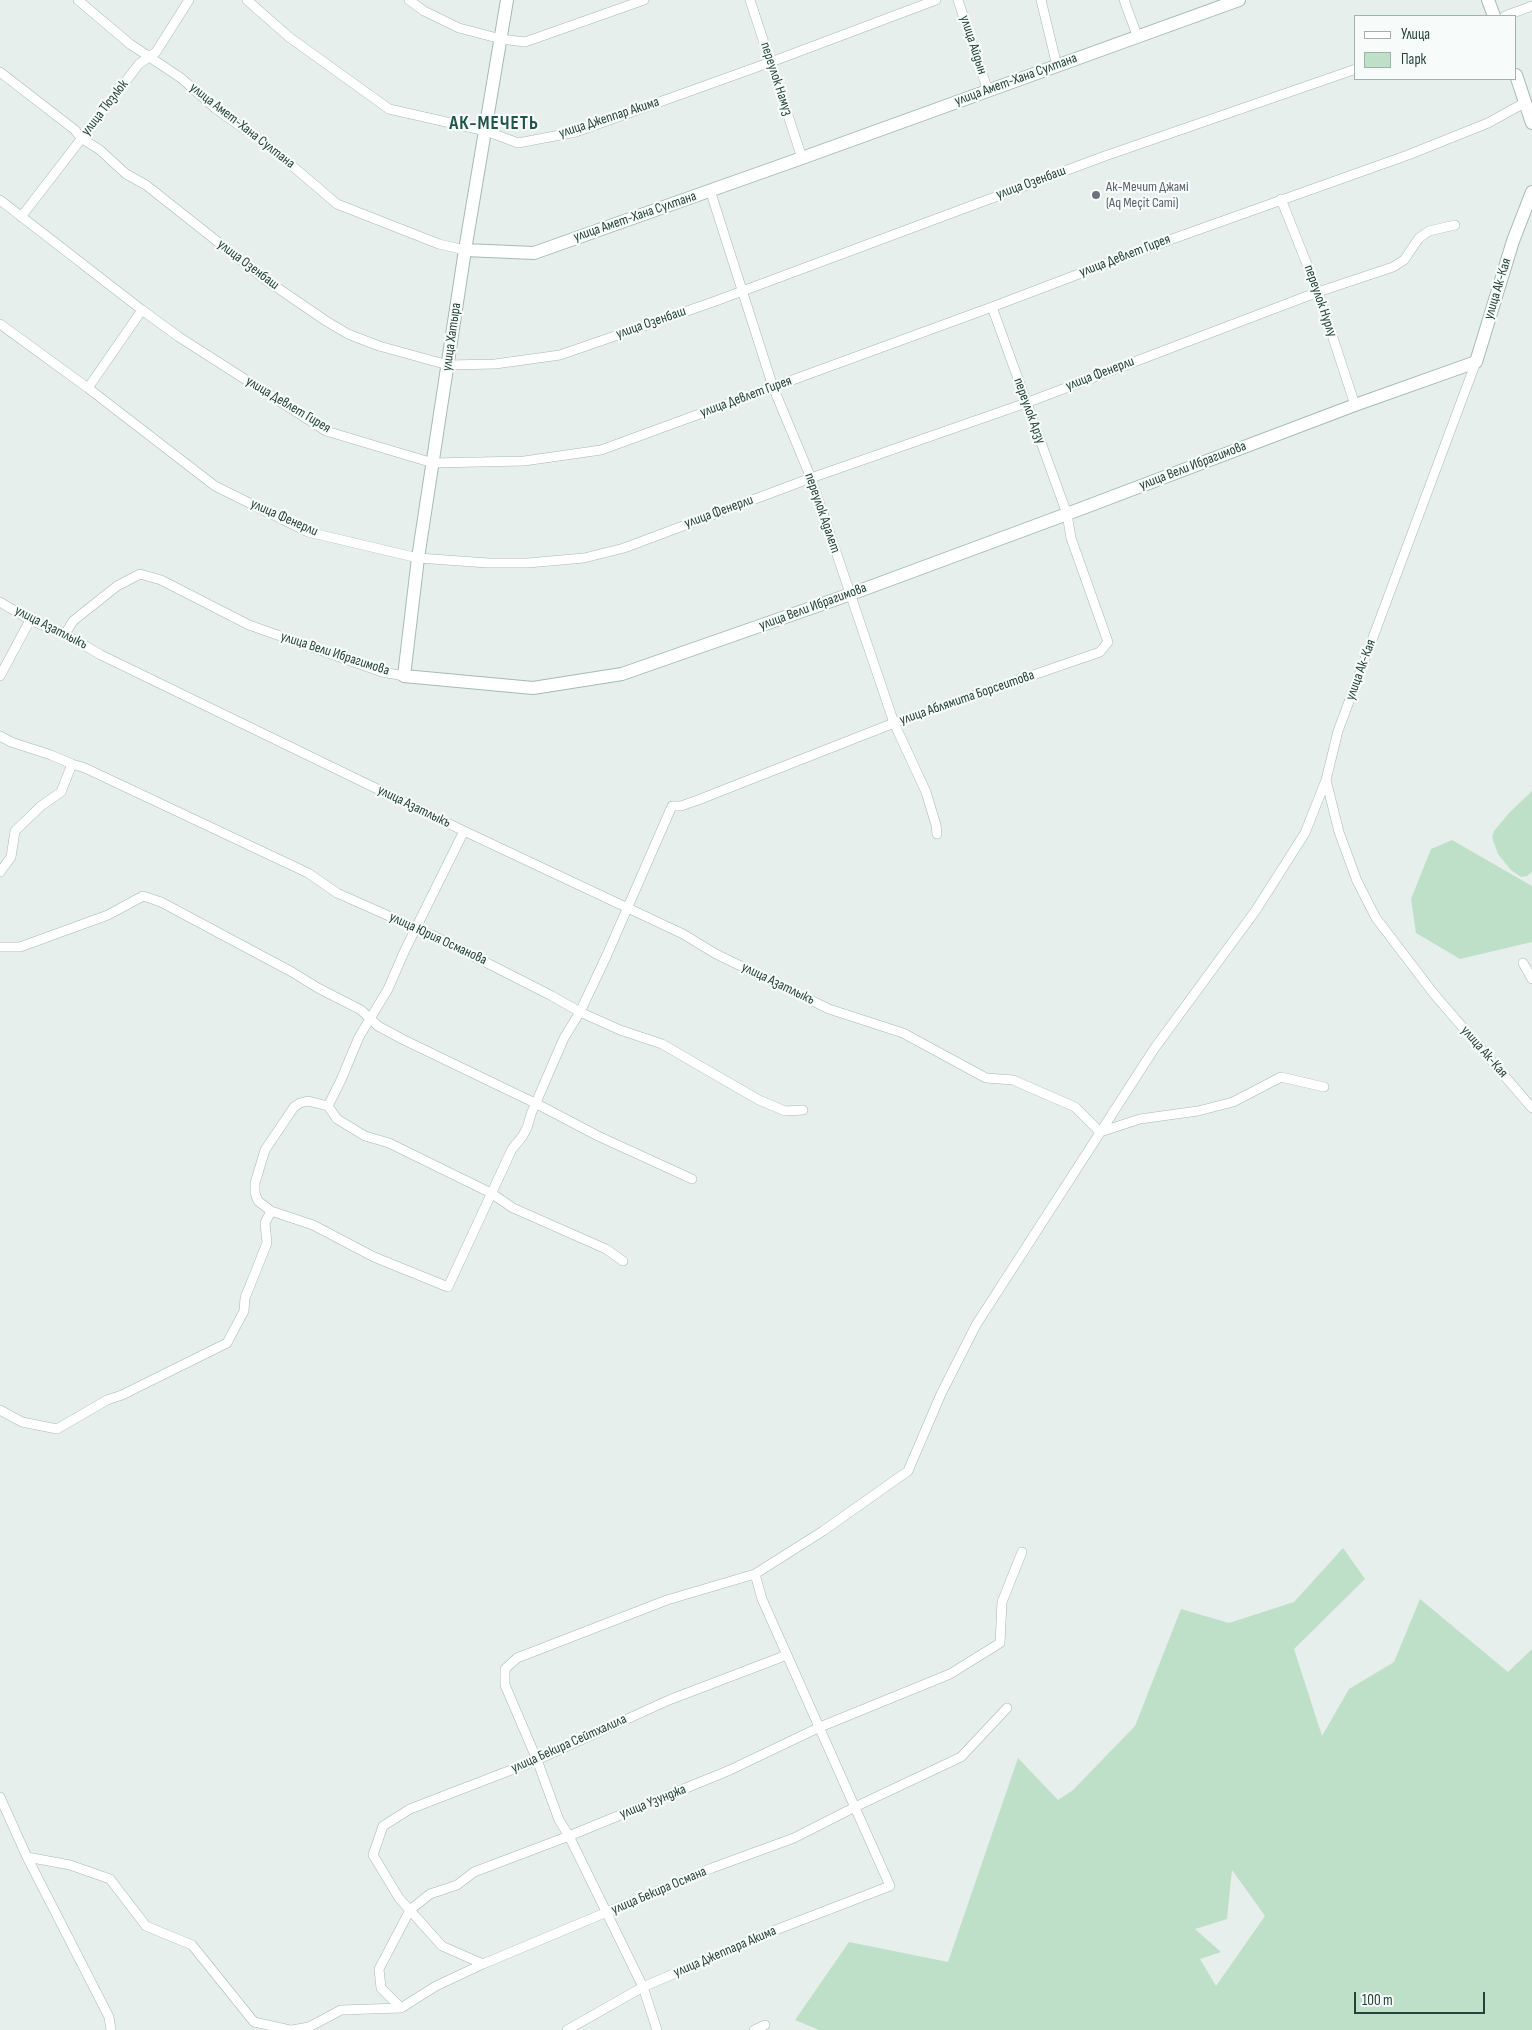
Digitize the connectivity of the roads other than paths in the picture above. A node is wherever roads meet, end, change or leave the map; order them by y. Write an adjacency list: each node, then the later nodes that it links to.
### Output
1 (78, 0): 19 (street, улица Амет-Хана Султана)
2 (189, 0): 19 (street, улица Тюзлюк)
3 (247, 0): 28 (street, улица Джеппар Акима)
4 (409, 0): 18 (street)
5 (507, 0): 18 (street, улица Хатыра)
6 (644, 0): 18 (street)
7 (750, 0): 20 (street, переулок Намуз)
8 (936, 0): 20 (street, улица Джеппар Акима)
9 (958, 0): 25 (street, улица Айдын)
10 (1041, 0): 21 (street)
11 (1124, 0): 17 (street)
12 (1239, 0): 17 (street, улица Амет-Хана Султана)
13 (1488, 0): 15 (street)
14 (1532, 6): 16 (street)
15 (1494, 15)
16 (1508, 15)
17 (1138, 38): 21 (street, улица Амет-Хана Султана)
18 (501, 39): 28 (street, улица Хатыра)
19 (149, 57): 29 (street, улица Тюзлюк); 37 (street, улица Амет-Хана Султана)
20 (771, 62): 28 (street, улица Джеппар Акима); 30 (street, переулок Намуз)
21 (1057, 66): 25 (street, улица Амет-Хана Султана)
22 (1354, 69): 38 (street, улица Озенбаш)
23 (0, 72): 29 (street, улица Озенбаш)
24 (1517, 78): 26 (street)
25 (988, 91): 30 (street, улица Амет-Хана Султана)
26 (1526, 102): 27 (street); 33 (street, улица Девлет Гирея)
27 (1532, 123)
28 (486, 132): 37 (street, улица Хатыра)
29 (81, 138): 35 (street, улица Тюзлюк); 44 (street, улица Озенбаш)
30 (802, 158): 31 (street, улица Амет-Хана Султана)
31 (710, 190): 37 (street, улица Амет-Хана Султана); 38 (street, переулок Адалет)
32 (1532, 192): 43 (street, улица Ак-Кая)
33 (1281, 199): 39 (street, переулок Нурлу); 40 (street, улица Девлет Гирея)
34 (0, 200): 35 (street, улица Девлет Гирея)
35 (21, 217): 41 (street, улица Девлет Гирея)
36 (1455, 226): 39 (street, улица Фенерли)
37 (465, 250): 44 (street, улица Хатыра)
38 (741, 291): 44 (street, улица Озенбаш); 45 (street, переулок Адалет)
39 (1318, 292): 47 (street, улица Фенерли); 48 (street, переулок Нурлу)
40 (992, 308): 45 (street, улица Девлет Гирея); 47 (street, переулок Арзу)
41 (142, 310): 46 (street); 49 (street, улица Девлет Гирея)
42 (0, 324): 46 (street, улица Фенерли)
43 (1476, 362): 48 (street, улица Вели Ибрагимова); 62 (street, улица Ак-Кая)
44 (448, 365): 49 (street, улица Хатыра)
45 (773, 387): 49 (street, улица Девлет Гирея); 50 (street, переулок Адалет)
46 (88, 388): 52 (street, улица Фенерли)
47 (1026, 403): 50 (street, улица Фенерли); 51 (street, переулок Арзу)
48 (1355, 405): 51 (street, улица Вели Ибрагимова)
49 (432, 463): 52 (street, улица Хатыра)
50 (811, 478): 52 (street, улица Фенерли); 53 (street, переулок Адалет)
51 (1067, 514): 53 (street, улица Вели Ибрагимова); 59 (street, улица Аблямита Борсеитова)
52 (418, 558): 58 (street, улица Хатыра)
53 (850, 594): 58 (street, улица Вели Ибрагимова); 59 (street, переулок Адалет)
54 (0, 602): 55 (street, улица Азатлыкъ)
55 (30, 620): 56 (street, улица Азатлыкъ); 57 (street)
56 (64, 634): 58 (street, улица Вели Ибрагимова); 63 (street, улица Азатлыкъ)
57 (0, 676)
58 (404, 676)
59 (894, 722): 64 (street, переулок Адалет); 66 (street, улица Аблямита Борсеитова)
60 (0, 736): 61 (street, улица Юрия Османова)
61 (72, 764): 65 (street); 67 (street, улица Юрия Османова)
62 (1326, 780): 76 (street, улица Ак-Кая); 78 (street)
63 (464, 831): 66 (street, улица Азатлыкъ); 67 (street)
64 (936, 834)
65 (0, 872)
66 (628, 909): 71 (street); 78 (street, улица Азатлыкъ)
67 (416, 929): 71 (street, улица Юрия Османова); 72 (street)
68 (0, 947): 72 (street)
69 (1523, 963): 70 (street)
70 (1532, 979)
71 (580, 1012): 74 (street); 77 (street, улица Юрия Османова)
72 (371, 1018): 74 (street); 75 (street)
73 (1324, 1087): 78 (street)
74 (537, 1104): 79 (street); 80 (street)
75 (328, 1106): 80 (street); 81 (street)
76 (1532, 1108)
77 (803, 1110)
78 (1100, 1132): 85 (street)
79 (692, 1179)
80 (491, 1193): 81 (street); 82 (street)
81 (271, 1211): 83 (street)
82 (623, 1261)
83 (0, 1410)
84 (1022, 1552): 88 (street, улица Узунджа)
85 (755, 1574): 86 (street); 89 (street)
86 (787, 1655): 88 (street); 89 (street, улица Бекира Сейтхалила)
87 (1007, 1708): 91 (street, улица Бекира Османа)
88 (820, 1728): 91 (street); 92 (street, улица Узунджа)
89 (537, 1760): 92 (street); 94 (street, улица Бекира Сейтхалила)
90 (0, 1797): 93 (street)
91 (855, 1806): 95 (street, улица Бекира Османа); 97 (street, улица Джеппара Акима)
92 (569, 1836): 94 (street, улица Узунджа); 95 (street)
93 (26, 1857): 100 (street); 101 (street)
94 (410, 1910): 96 (street); 98 (street, улица Узунджа)
95 (605, 1913): 96 (street, улица Бекира Османа); 97 (street)
96 (483, 1964): 98 (street, улица Бекира Османа)
97 (642, 1987): 103 (street, улица Джеппара Акима); 104 (street)
98 (401, 2008): 102 (street)
99 (765, 2025): 105 (street)
100 (278, 2029): 102 (street)
101 (111, 2030)
102 (291, 2030)
103 (567, 2030)
104 (657, 2030)
105 (754, 2030)

